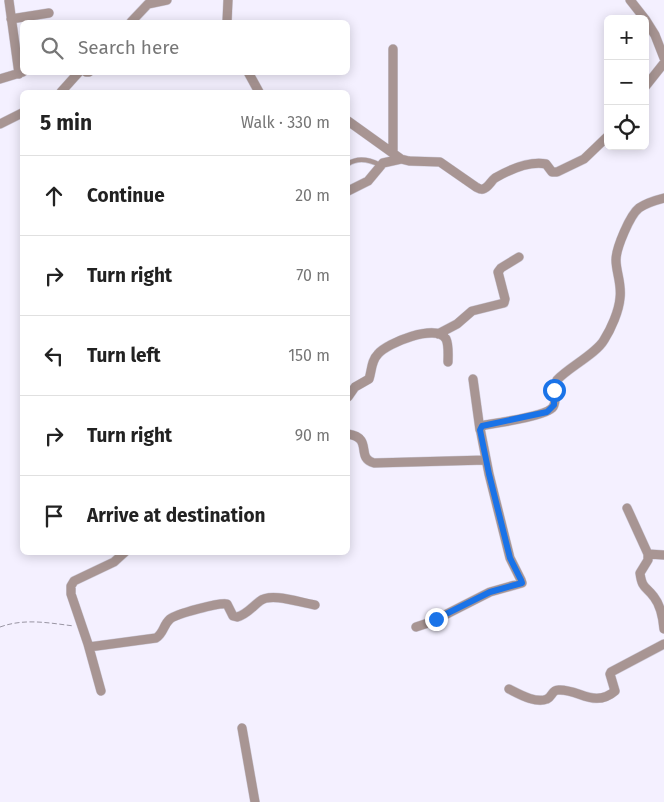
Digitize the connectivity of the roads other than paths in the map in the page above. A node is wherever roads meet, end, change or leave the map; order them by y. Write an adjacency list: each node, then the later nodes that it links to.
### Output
1 (167, 0): 8 (street)
2 (228, 0): 9 (street)
3 (630, 0): 6 (street)
4 (9, 1): 7 (street)
5 (49, 13): 7 (street)
6 (642, 15)
7 (11, 19): 14 (street)
8 (136, 20)
9 (227, 20)
10 (649, 25): 12 (street)
11 (393, 49): 26 (street)
12 (664, 58)
13 (664, 63): 19 (street)
14 (20, 68)
15 (20, 73): 18 (street)
16 (77, 75): 20 (street)
17 (250, 75): 21 (street)
18 (0, 79)
19 (649, 82)
20 (63, 90)
21 (258, 90)
22 (20, 114): 24 (street)
23 (350, 122): 26 (street)
24 (0, 124)
25 (604, 140): 27 (street)
26 (393, 153): 27 (street)
27 (401, 159): 29 (street)
28 (350, 163): 29 (lane)
29 (380, 165): 30 (street)
30 (350, 190)
31 (664, 198): 37 (street)
32 (519, 257): 33 (street)
33 (438, 334): 34 (street); 36 (street)
34 (448, 362)
35 (473, 379): 37 (street)
36 (350, 394)
37 (480, 430): 39 (street)
38 (350, 434): 39 (street)
39 (486, 460): 46 (street)
40 (627, 508): 41 (street)
41 (648, 554): 43 (street); 45 (street)
42 (122, 555): 49 (street)
43 (664, 555)
44 (315, 605): 49 (street)
45 (661, 605): 47 (street)
46 (416, 627)
47 (664, 629)
48 (664, 644): 50 (street)
49 (89, 647): 51 (street)
50 (509, 689)
51 (101, 691)
52 (242, 728): 53 (street)
53 (255, 802)

